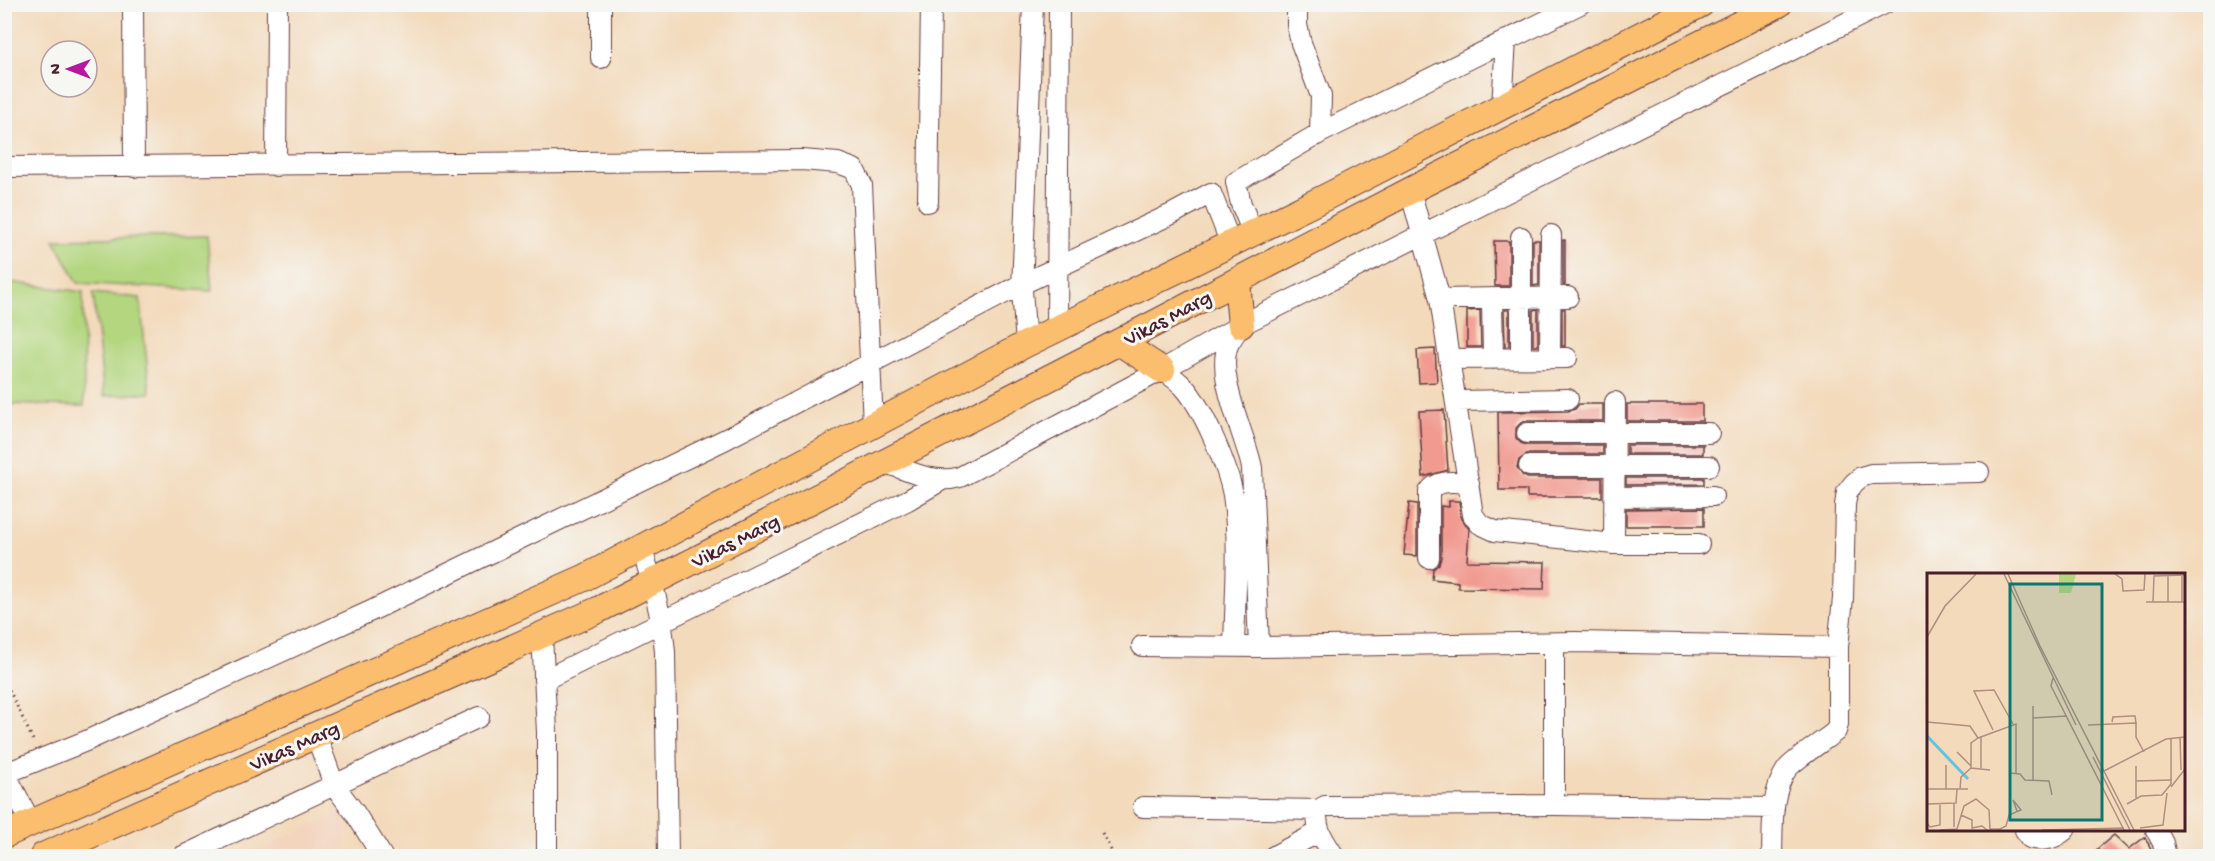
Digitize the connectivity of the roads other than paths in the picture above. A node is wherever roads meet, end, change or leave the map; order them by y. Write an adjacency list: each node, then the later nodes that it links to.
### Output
1 (133, 4): 18 (street)
2 (277, 4): 16 (street)
3 (601, 4): 13 (street)
4 (930, 4): 22 (street)
5 (1033, 4): 29 (street)
6 (1059, 4): 27 (street)
7 (1297, 4): 15 (street)
8 (1580, 4): 12 (street)
9 (1701, 4): 14 (main road)
10 (1884, 4): 24 (street)
11 (1772, 6): 20 (main road, Vikas Marg)
12 (1506, 40): 14 (street); 15 (street)
13 (601, 58)
14 (1502, 107): 26 (main road)
15 (1320, 133): 19 (street)
16 (276, 166): 18 (street); 41 (street)
17 (4, 167): 18 (street)
18 (134, 167)
19 (1236, 182): 21 (street); 26 (street)
20 (1410, 190): 24 (street); 28 (main road, Vikas Marg)
21 (1211, 193): 26 (street); 27 (street)
22 (928, 202)
23 (1551, 235): 31 (street)
24 (1422, 236): 32 (street); 34 (street)
25 (1521, 237): 30 (street)
26 (1242, 238): 35 (main road)
27 (1058, 268): 29 (street); 35 (street)
28 (1237, 281): 34 (main road); 36 (main road, Vikas Marg)
29 (1022, 284): 37 (street); 41 (street)
30 (1521, 297): 31 (street); 33 (street); 38 (street)
31 (1559, 297): 38 (street)
32 (1440, 298): 33 (street); 39 (street)
33 (1492, 298): 40 (street)
34 (1241, 325): 42 (street); 47 (street)
35 (1057, 329): 37 (main road)
36 (1119, 342): 42 (main road); 52 (main road, Vikas Marg)
37 (1026, 344): 46 (main road)
38 (1521, 358): 40 (street)
39 (1449, 359): 40 (street); 44 (street)
40 (1492, 359)
41 (869, 365): 46 (street); 76 (street)
42 (1162, 370): 51 (street); 57 (street)
43 (1568, 399): 44 (street)
44 (1457, 401): 58 (street)
45 (1615, 402): 49 (street)
46 (873, 425): 63 (main road)
47 (1241, 431): 51 (street); 71 (street)
48 (1527, 433): 49 (street)
49 (1615, 433): 50 (street); 54 (street)
50 (1709, 433)
51 (1214, 443): 70 (street)
52 (884, 462): 57 (street); 65 (main road, Vikas Marg)
53 (1528, 466): 54 (street)
54 (1615, 466): 55 (street); 60 (street)
55 (1709, 466)
56 (1979, 472): 72 (street)
57 (942, 480): 66 (street)
58 (1469, 483): 61 (street); 64 (street)
59 (1713, 496): 60 (street)
60 (1615, 497): 61 (street)
61 (1614, 544): 62 (street)
62 (1699, 544)
63 (641, 547): 65 (street); 82 (main road)
64 (1429, 558)
65 (654, 582): 66 (street); 67 (main road, Vikas Marg)
66 (662, 622): 73 (street); 94 (street)
67 (542, 635): 73 (street); 75 (main road, Vikas Marg)
68 (1554, 643): 71 (street); 72 (street); 78 (street)
69 (1142, 646): 70 (street)
70 (1234, 647): 71 (street)
71 (1259, 647)
72 (1838, 647): 80 (street)
73 (544, 680): 93 (street)
74 (479, 717): 77 (street)
75 (316, 735): 77 (street); 88 (main road, Vikas Marg)
76 (5, 773): 82 (street)
77 (334, 785): 89 (street); 92 (street)
78 (1554, 805): 80 (street); 81 (street)
79 (1143, 807): 81 (street)
80 (1774, 808): 97 (street)
81 (1318, 810): 86 (street)
82 (31, 824): 87 (main road)
83 (2026, 831): 84 (street)
84 (2063, 831)
85 (2157, 831): 98 (street)
86 (1319, 832): 95 (street); 96 (street)
87 (4, 835)
88 (84, 848): 90 (main road, Vikas Marg)
89 (218, 849): 91 (street)
90 (43, 856)
91 (183, 856)
92 (382, 856)
93 (547, 856)
94 (668, 856)
95 (1274, 856)
96 (1335, 856)
97 (1772, 856)
98 (2166, 856)

